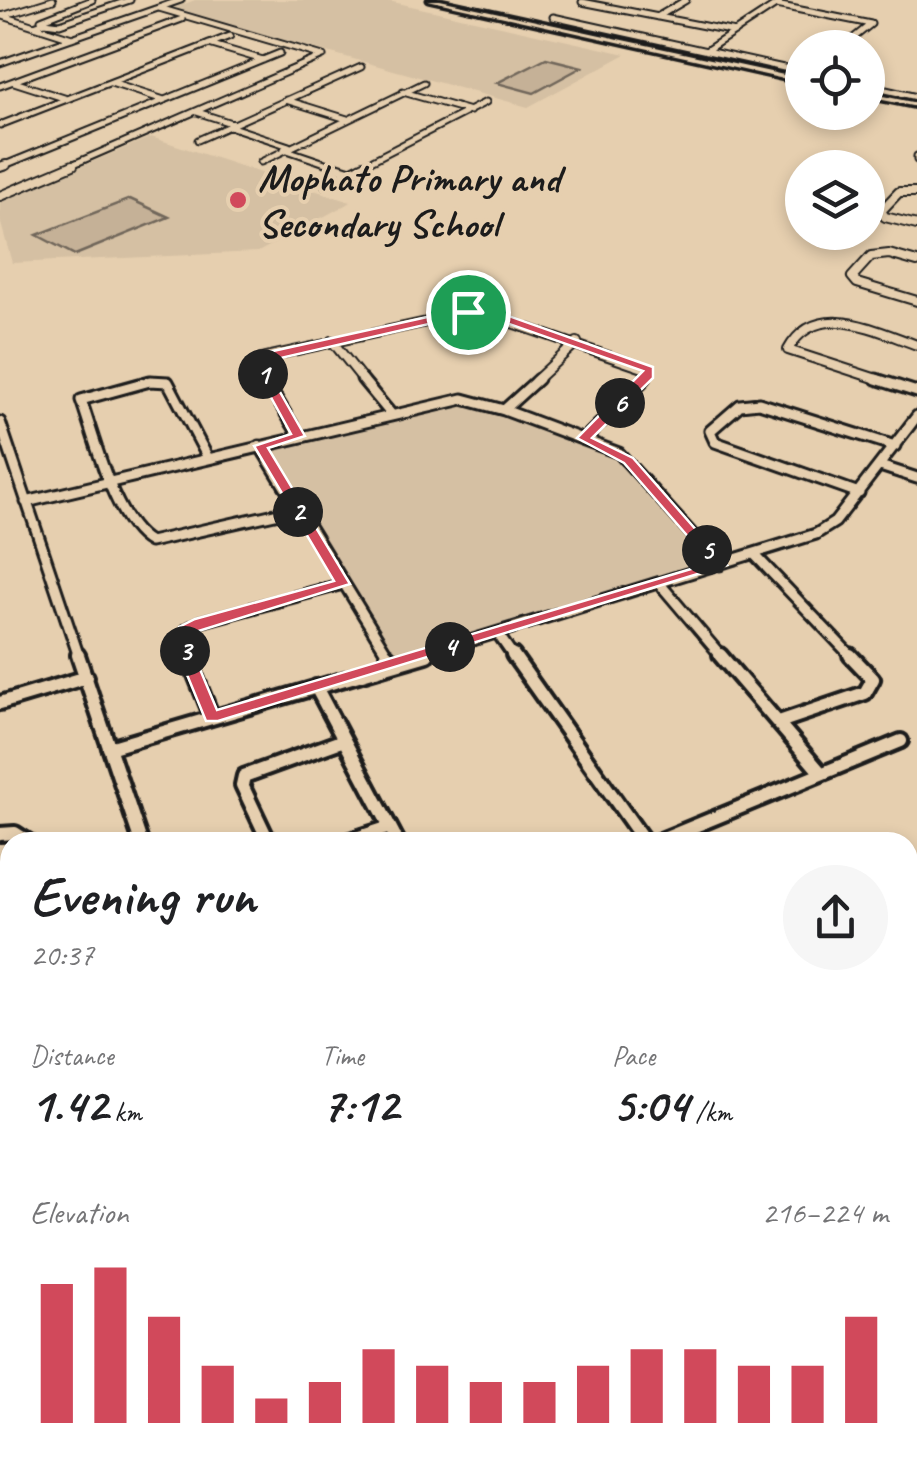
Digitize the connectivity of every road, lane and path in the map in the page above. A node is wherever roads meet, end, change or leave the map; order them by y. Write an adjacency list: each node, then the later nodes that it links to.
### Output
1 (53, 0): 13 (street)
2 (92, 0): 17 (street)
3 (130, 0): 17 (street)
4 (181, 0): 11 (street)
5 (431, 0): 18 (street)
6 (686, 0): 15 (street)
7 (766, 0): 9 (street)
8 (584, 1): 10 (street); 15 (street)
9 (778, 2): 21 (street); 22 (street)
10 (573, 7)
11 (158, 8): 19 (street); 34 (street)
12 (563, 12): 14 (street)
13 (1, 16): 20 (street)
14 (553, 17): 18 (street); 27 (street)
15 (657, 17): 22 (street)
16 (182, 19): 23 (street)
17 (45, 22): 20 (street)
18 (541, 24): 36 (street)
19 (109, 25): 23 (street); 25 (street)
20 (34, 26): 25 (street)
21 (864, 30)
22 (735, 32): 27 (street)
23 (142, 34): 32 (street)
24 (230, 36): 26 (street)
25 (72, 38): 29 (street)
26 (209, 44): 30 (street); 39 (street)
27 (706, 50): 35 (street)
28 (280, 53): 30 (street)
29 (22, 56): 31 (street); 32 (street)
30 (263, 60): 47 (street)
31 (0, 63)
32 (56, 66): 38 (street)
33 (362, 67): 37 (street)
34 (296, 70): 37 (street); 52 (street)
35 (785, 72)
36 (785, 74)
37 (332, 80): 48 (street)
38 (12, 82): 41 (street); 46 (street)
39 (109, 82): 46 (street); 47 (street)
40 (424, 83): 43 (street)
41 (0, 86)
42 (885, 90): 44 (street)
43 (403, 92): 51 (street); 54 (street)
44 (917, 97)
45 (885, 98): 50 (street)
46 (67, 99): 55 (street)
47 (164, 100): 53 (street)
48 (286, 100): 54 (street); 56 (street)
49 (486, 102): 51 (street)
50 (917, 105)
51 (470, 110): 62 (street)
52 (197, 112): 56 (street); 57 (street)
53 (122, 118): 57 (street); 61 (street)
54 (346, 119): 59 (street)
55 (0, 125)
56 (232, 125): 58 (street); 59 (street)
57 (156, 130): 65 (street)
58 (198, 140)
59 (287, 148): 60 (street); 62 (street)
60 (261, 162)
61 (0, 168)
62 (349, 171): 63 (street)
63 (326, 184)
64 (917, 192): 66 (street)
65 (0, 196)
66 (917, 225)
67 (917, 262): 68 (street)
68 (917, 300)
69 (332, 340): 70 (street); 74 (street); 77 (street)
70 (578, 342): 73 (street); 78 (street)
71 (917, 345): 72 (street)
72 (917, 392)
73 (504, 410): 74 (street); 78 (street)
74 (391, 414): 77 (street)
75 (916, 420): 80 (street)
76 (0, 422): 86 (street)
77 (299, 436): 79 (street)
78 (584, 438): 89 (street)
79 (260, 446): 81 (street); 87 (street)
80 (895, 446): 82 (street); 85 (street)
81 (208, 458): 84 (street); 84 (street)
82 (880, 466): 83 (street); 85 (street)
83 (917, 478)
84 (110, 481): 86 (street); 87 (street)
85 (859, 494): 88 (street)
86 (26, 502): 94 (street)
87 (297, 509): 90 (street)
88 (754, 554): 89 (street); 98 (street)
89 (720, 565): 91 (street)
90 (343, 584): 93 (street); 97 (street)
91 (660, 584): 92 (street); 98 (street)
92 (498, 634): 93 (street); 108 (street)
93 (393, 664): 95 (street)
94 (86, 677): 96 (street); 101 (street)
95 (316, 687): 97 (street); 99 (street)
96 (0, 704)
97 (212, 717): 101 (street)
98 (780, 722): 102 (street)
99 (344, 740): 103 (street); 105 (street)
100 (900, 742): 102 (street)
101 (109, 748): 104 (street)
102 (821, 773): 109 (street)
103 (390, 828): 106 (street); 107 (street)
104 (138, 832)
105 (263, 832)
106 (377, 832)
107 (392, 832)
108 (638, 832)
109 (680, 832)

